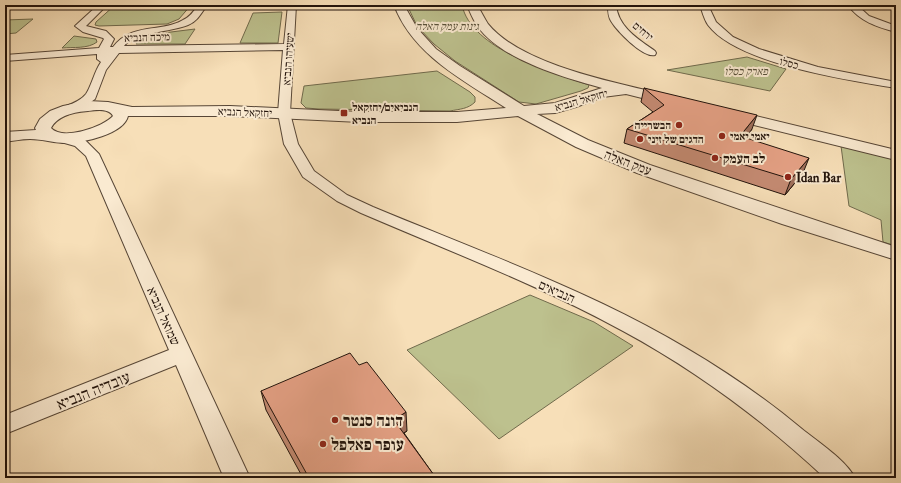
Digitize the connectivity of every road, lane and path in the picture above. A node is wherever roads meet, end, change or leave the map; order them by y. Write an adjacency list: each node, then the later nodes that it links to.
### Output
1 (10, 5): 10 (street)
2 (103, 5): 13 (street)
3 (203, 5): 11 (street)
4 (292, 5): 14 (street, ישעיהו הנביא)
5 (400, 5): 23 (street, עמק האלה)
6 (472, 5): 21 (street)
7 (612, 5): 17 (street, ירחים)
8 (704, 5): 20 (street, כסלו)
9 (852, 5): 12 (street)
10 (5, 8)
11 (164, 28): 13 (street); 16 (street)
12 (896, 29)
13 (88, 30): 15 (street)
14 (289, 47): 16 (street, מיכה הנביא); 29 (street, ישעיהו הנביא)
15 (103, 50): 16 (street, מיכה הנביא); 18 (street, מיכה הנביא); 19 (street)
16 (115, 50): 19 (street)
17 (651, 53)
18 (5, 58)
19 (101, 70): 22 (street)
20 (896, 85)
21 (626, 90): 24 (street); 27 (street, יחזקאל הנביא); 33 (street, יחזקאל הנביא)
22 (92, 92): 25 (street); 31 (street)
23 (490, 92): 27 (street, עמק האלה); 32 (street)
24 (682, 103)
25 (113, 108): 26 (street, יחזקאל הנביא); 31 (street, יחזקאל הנביא); 34 (street)
26 (182, 111): 29 (street, יחזקאל הנביא); 34 (street, יחזקאל הנביא)
27 (522, 112): 32 (street, יחזקאל הנביא); 33 (street, עמק האלה)
28 (716, 112): 38 (street)
29 (284, 113): 30 (street, יחזקאל הנביא); 43 (street, הנביאים)
30 (309, 114): 32 (street, יחזקאל הנביא); 33 (street, יחזקאל הנביא)
31 (56, 116): 35 (street); 36 (street)
32 (457, 117)
33 (536, 121): 39 (street, עמק האלה)
34 (109, 128): 36 (street, יחזקאל הנביא); 37 (street)
35 (5, 136): 36 (street)
36 (56, 137): 37 (street, שמואל הנביא)
37 (92, 154): 40 (street, שמואל הנביא)
38 (896, 155)
39 (896, 254)
40 (182, 354): 41 (street, עובדיה הנביא); 42 (street, שמואל הנביא)
41 (5, 425)
42 (237, 478)
43 (842, 478)

